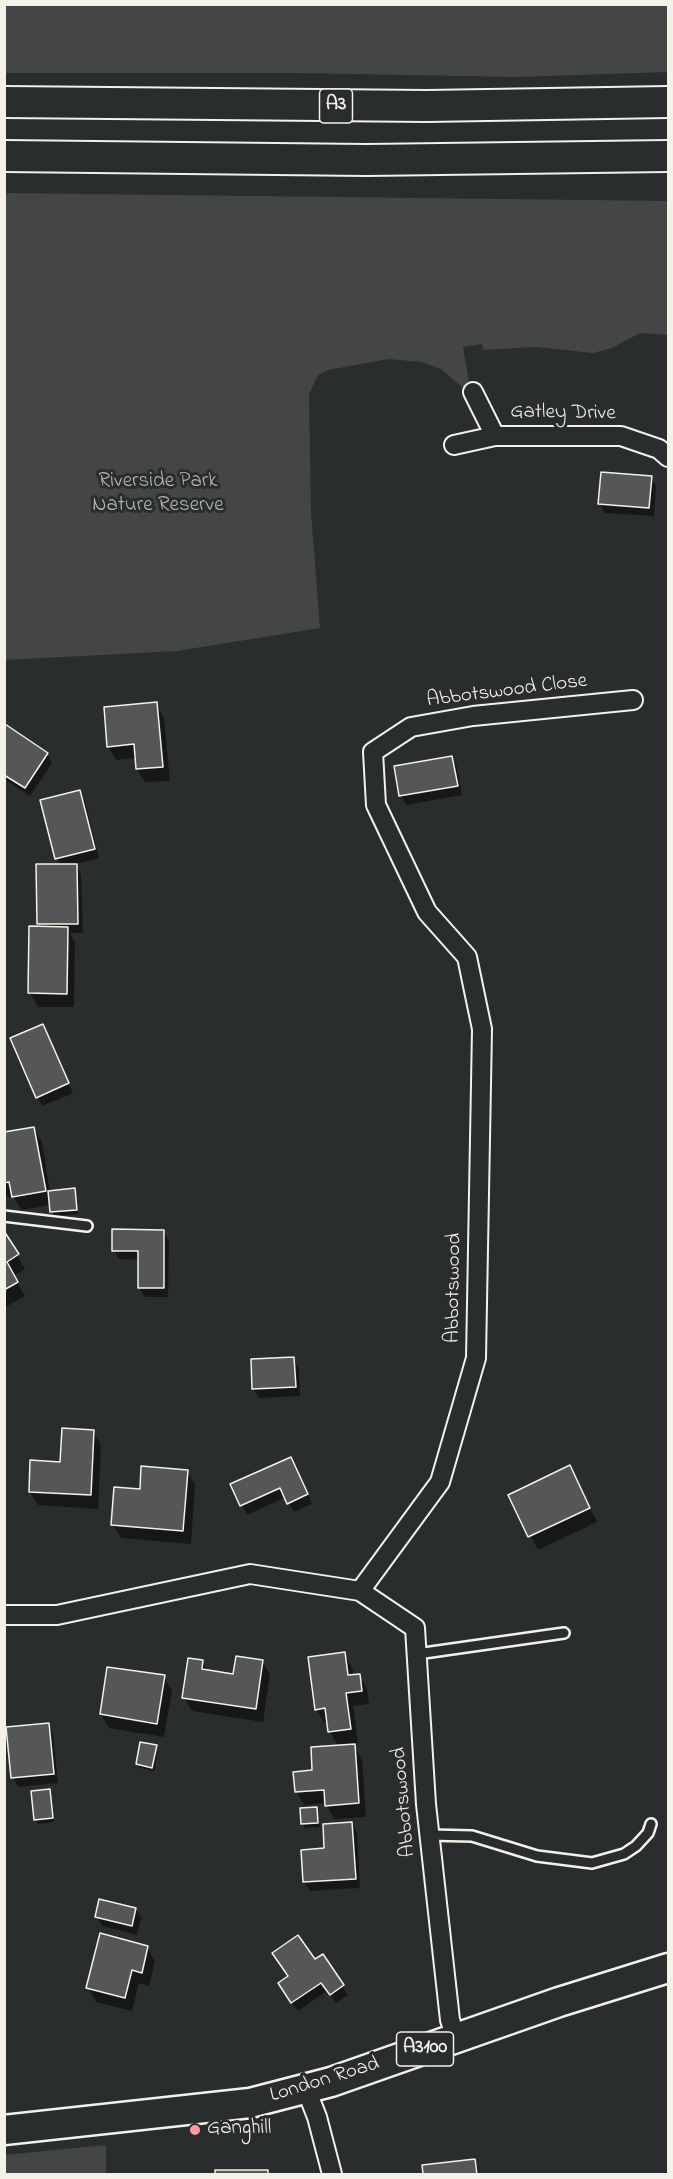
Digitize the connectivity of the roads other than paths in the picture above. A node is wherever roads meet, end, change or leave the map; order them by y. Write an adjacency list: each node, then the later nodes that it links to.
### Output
1 (4, 102): 2 (highway, A3)
2 (669, 102)
3 (4, 156): 4 (highway)
4 (669, 156)
5 (473, 392): 6 (street)
6 (495, 436): 7 (street, Gatley Drive); 8 (street, Gatley Drive)
7 (454, 445)
8 (669, 457)
9 (633, 700): 10 (street, Abbotswood Close)
10 (467, 957): 13 (street, Abbotswood)
11 (4, 1216): 12 (lane)
12 (87, 1226)
13 (360, 1591): 14 (street, Abbotswood); 16 (street, Abbotswood)
14 (4, 1615)
15 (564, 1633): 16 (lane)
16 (417, 1654): 18 (street, Abbotswood)
17 (651, 1824): 18 (lane)
18 (429, 1835): 20 (street, Abbotswood)
19 (669, 1968): 20 (main road, London Road / A3100)
20 (456, 2038): 21 (main road, London Road / A3100)
21 (306, 2089): 22 (main road, London Road / A3100); 23 (street)
22 (4, 2130)
23 (332, 2175)

